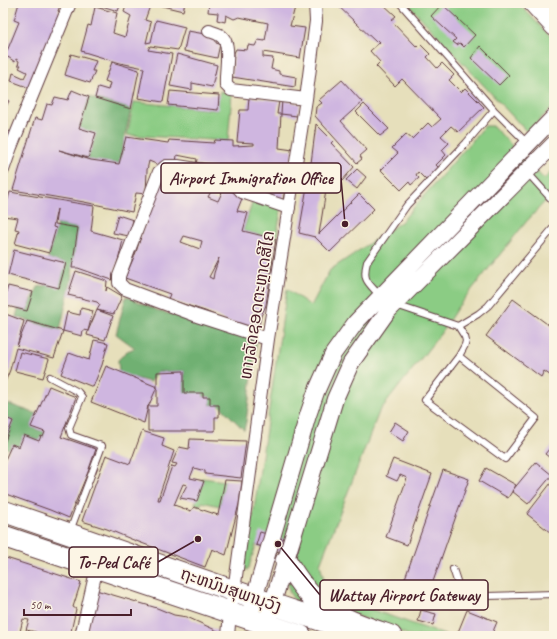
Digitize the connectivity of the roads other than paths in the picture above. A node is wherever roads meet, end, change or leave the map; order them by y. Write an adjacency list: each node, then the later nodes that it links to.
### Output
1 (70, 3): 13 (street)
2 (314, 3): 7 (street, ທາງລັດຊອດຕະຫຼາດສີໄຄ)
3 (400, 3): 8 (lane)
4 (545, 6): 5 (street)
5 (554, 28)
6 (209, 31): 7 (street)
7 (306, 99): 16 (street, ທາງລັດຊອດຕະຫຼາດສີໄຄ)
8 (494, 110): 10 (lane); 18 (lane)
9 (554, 117): 10 (street)
10 (528, 144): 12 (street); 18 (street)
11 (554, 144): 12 (street)
12 (542, 157): 14 (street)
13 (3, 170)
14 (527, 172): 15 (lane); 18 (street)
15 (554, 202)
16 (289, 208): 20 (street, ທາງລັດຊອດຕະຫຼາດສີໄຄ); 20 (street)
17 (554, 227): 19 (lane)
18 (386, 298): 19 (lane); 23 (street); 24 (street)
19 (458, 326): 21 (lane)
20 (268, 339): 31 (street, ທາງລັດຊອດຕະຫຼາດສີໄຄ)
21 (459, 356): 21 (lane)
22 (50, 377): 26 (lane)
23 (308, 415): 24 (street); 33 (street)
24 (328, 422): 28 (street)
25 (3, 511): 26 (highway, ຖະຫນົນສຸພານຸວົງ)
26 (69, 534): 31 (highway, ຖະຫນົນສຸພານຸວົງ)
27 (3, 536): 29 (highway, ຖະຫນົນສຸພານຸວົງ)
28 (286, 561): 33 (street); 39 (highway)
29 (97, 566): 34 (highway, ຖະຫນົນສຸພານຸວົງ); 35 (street)
30 (453, 569): 32 (lane)
31 (234, 592): 33 (highway, ຖະຫນົນສຸພານຸວົງ); 34 (street, ທາງລັດຊອດຕະຫຼາດສີໄຄ)
32 (554, 594)
33 (263, 601): 34 (street); 38 (highway, ຖະຫນົນສຸພານຸວົງ)
34 (248, 618): 36 (street, ທາງລັດຊອດຕະຫຼາດສີໄຄ); 37 (highway, ຖະຫນົນສຸພານຸວົງ)
35 (81, 636)
36 (228, 636)
37 (301, 636)
38 (368, 636)
39 (391, 636)

